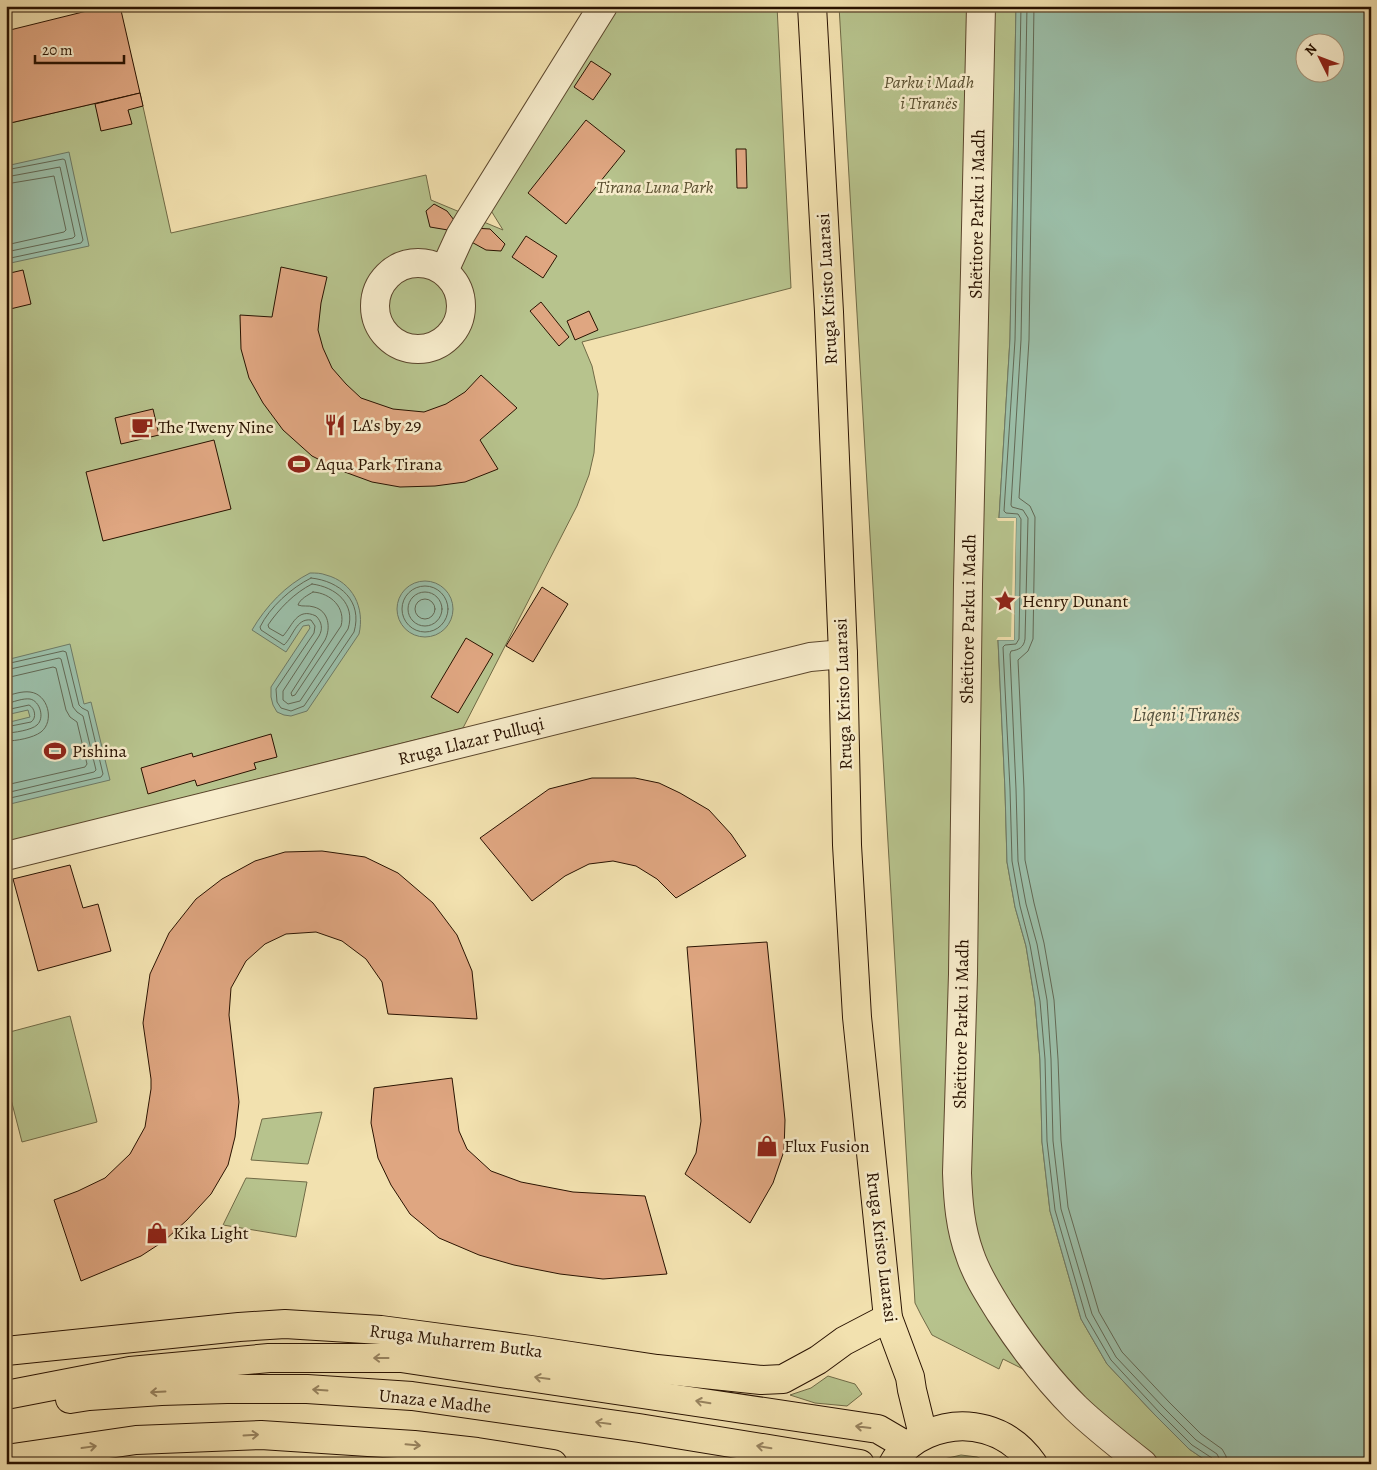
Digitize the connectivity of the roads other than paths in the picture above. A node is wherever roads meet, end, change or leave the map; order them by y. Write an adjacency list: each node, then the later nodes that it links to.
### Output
1 (603, 6): 4 (street)
2 (812, 6): 5 (main road, Rruga Kristo Luarasi)
3 (981, 6): 18 (street, Shëtitore Parku i Madh)
4 (444, 271)
5 (843, 654): 6 (street, Rruga Llazar Pulluqi); 7 (main road, Rruga Kristo Luarasi)
6 (6, 856)
7 (888, 1318): 8 (main road, Rruga Muharrem Butka); 9 (main road, Rruga Kristo Luarasi)
8 (6, 1351)
9 (910, 1377): 12 (main road, Rruga Kristo Luarasi); 13 (main road, Rruga Kristo Luarasi)
10 (6, 1394): 13 (main road, one-way to 10)
11 (6, 1409): 16 (main road, Unaza e Madhe, one-way to 11)
12 (950, 1426): 13 (main road); 17 (main road)
13 (908, 1448)
14 (6, 1459): 15 (main road, one-way to 15)
15 (553, 1464)
16 (860, 1464)
17 (1033, 1464)
18 (1143, 1464)

